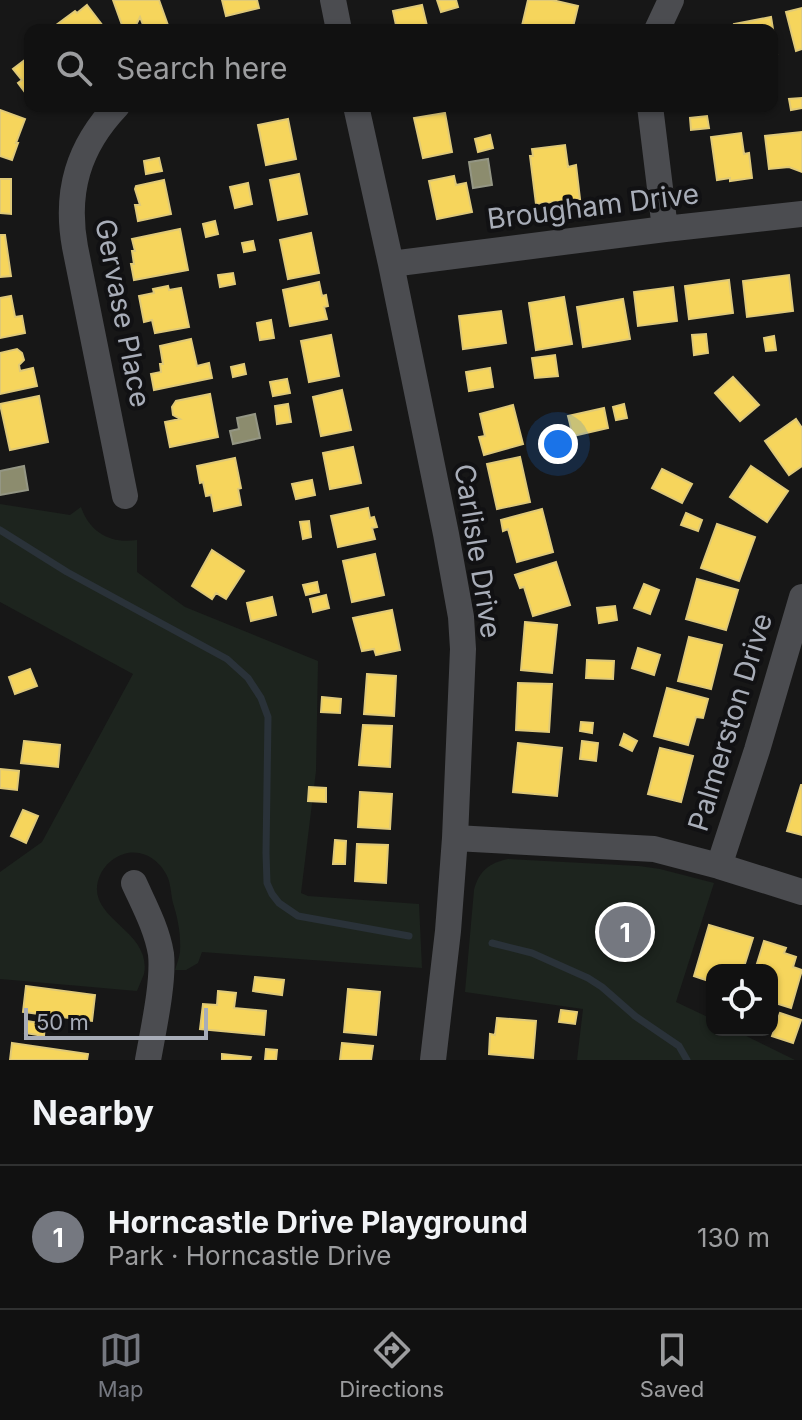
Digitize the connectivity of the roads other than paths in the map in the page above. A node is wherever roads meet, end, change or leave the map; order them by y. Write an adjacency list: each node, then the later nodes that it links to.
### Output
1 (333, 0): 3 (street)
2 (671, 0): 4 (street)
3 (338, 24)
4 (660, 24)
5 (112, 112): 11 (street, Gervase Place)
6 (357, 112): 10 (street, Carlisle Drive)
7 (651, 112): 9 (street)
8 (802, 214): 9 (street, Brougham Drive)
9 (665, 229): 10 (street, Brougham Drive)
10 (391, 264): 13 (street, Carlisle Drive)
11 (125, 496)
12 (802, 597): 14 (street, Palmerston Drive)
13 (455, 838): 14 (street); 18 (street, Carlisle Drive)
14 (719, 866): 16 (street)
15 (134, 883): 17 (street)
16 (802, 892)
17 (148, 1060)
18 (433, 1060)

